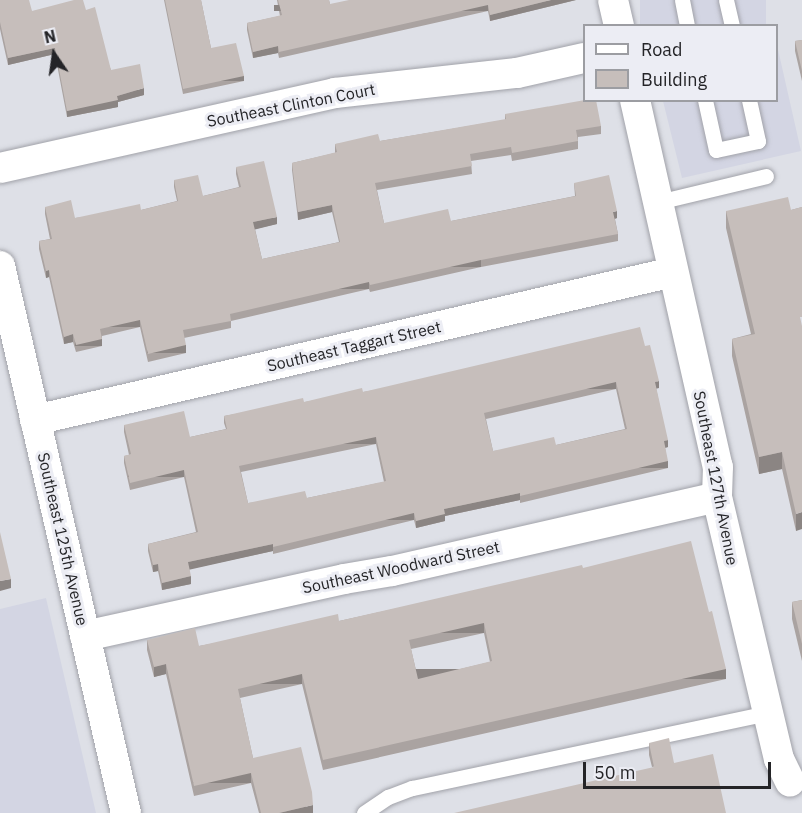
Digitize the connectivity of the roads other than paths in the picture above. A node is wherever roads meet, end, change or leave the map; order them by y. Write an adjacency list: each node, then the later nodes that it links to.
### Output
1 (613, 0): 4 (street)
2 (682, 0): 5 (lane)
3 (726, 0): 6 (lane)
4 (619, 24)
5 (687, 24)
6 (732, 24)
7 (583, 58): 11 (street, Southeast Clinton Court)
8 (635, 102): 13 (street, Southeast 127th Avenue)
9 (705, 102): 10 (lane)
10 (749, 102)
11 (0, 168)
12 (766, 176): 13 (lane)
13 (657, 202): 15 (street, Southeast 127th Avenue)
14 (0, 266): 16 (street, Southeast 125th Avenue)
15 (673, 272): 17 (street, Southeast Taggart Street); 18 (street, Southeast 127th Avenue)
16 (6, 322): 17 (street, Southeast 125th Avenue)
17 (35, 420): 19 (street, Southeast 125th Avenue)
18 (717, 497): 19 (street, Southeast Woodward Street); 20 (street, Southeast 127th Avenue)
19 (85, 636): 22 (street, Southeast 125th Avenue)
20 (768, 713): 21 (street, Southeast 127th Avenue); 23 (lane)
21 (796, 782)
22 (126, 813)
23 (364, 813)

